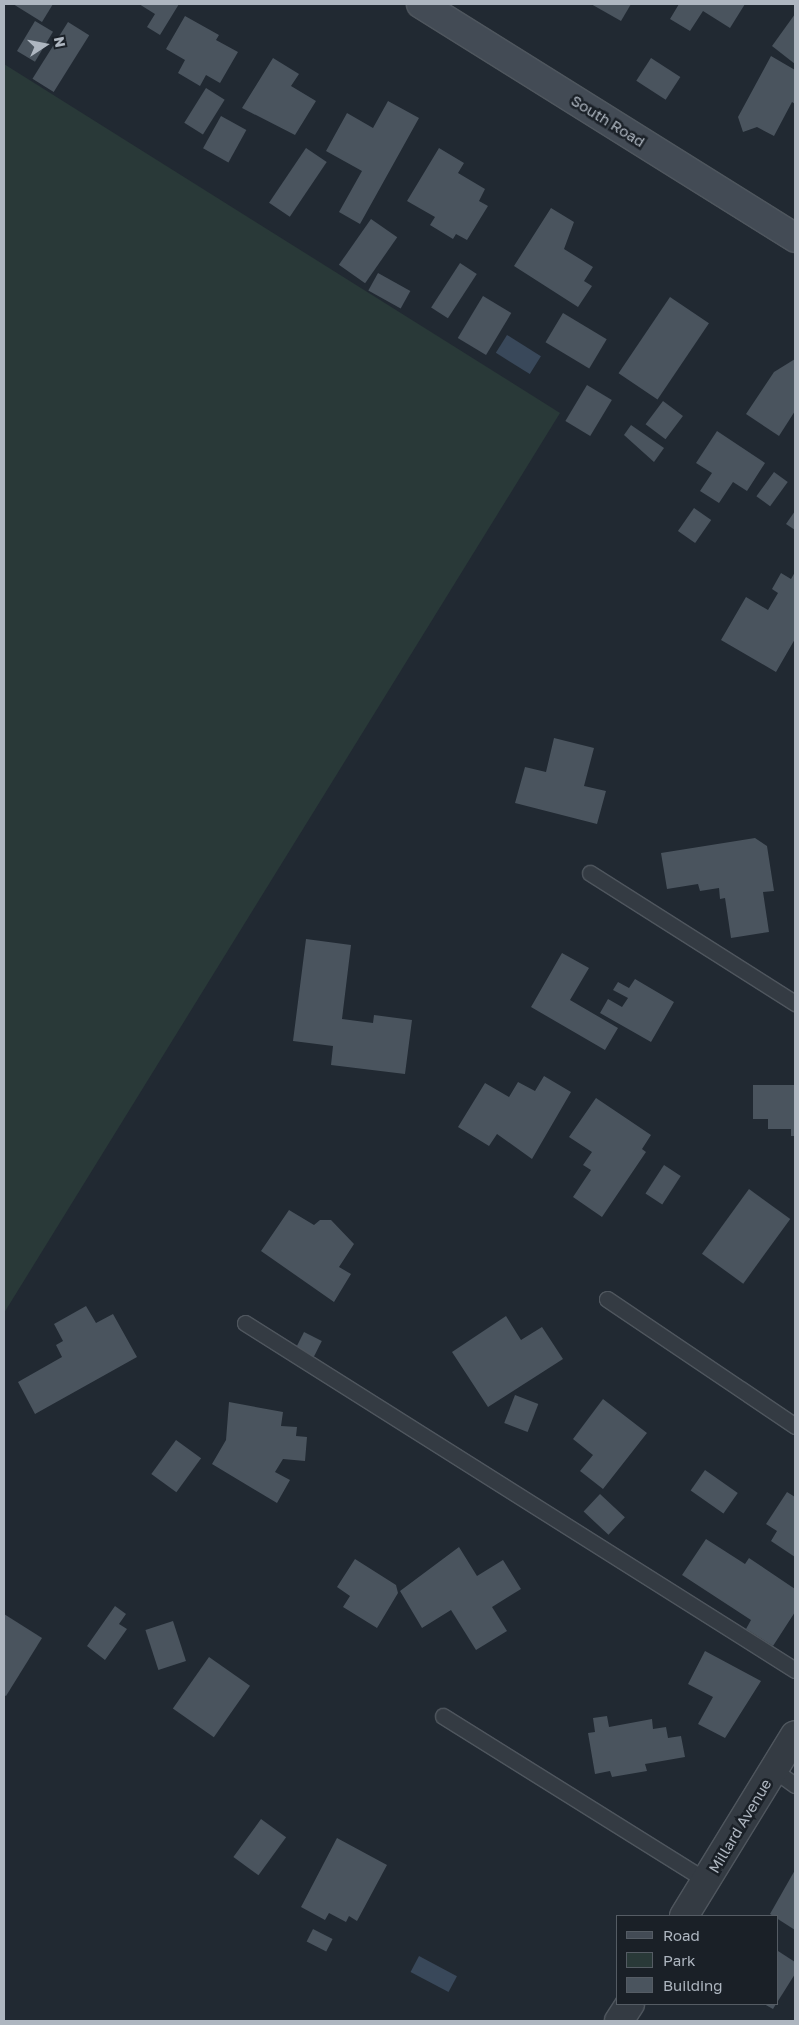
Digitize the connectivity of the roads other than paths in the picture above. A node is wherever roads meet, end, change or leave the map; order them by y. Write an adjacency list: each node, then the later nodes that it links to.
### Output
1 (421, 4): 2 (street, South Road)
2 (795, 238)
3 (590, 873): 4 (lane)
4 (795, 1003)
5 (607, 1299): 7 (lane)
6 (246, 1323): 8 (lane)
7 (795, 1426)
8 (795, 1670)
9 (444, 1716): 12 (lane)
10 (795, 1735): 11 (street, Millard Avenue)
11 (784, 1777): 12 (street, Millard Avenue)
12 (707, 1881): 13 (street, Millard Avenue)
13 (685, 1915)
14 (629, 2005): 15 (street)
15 (619, 2021)

